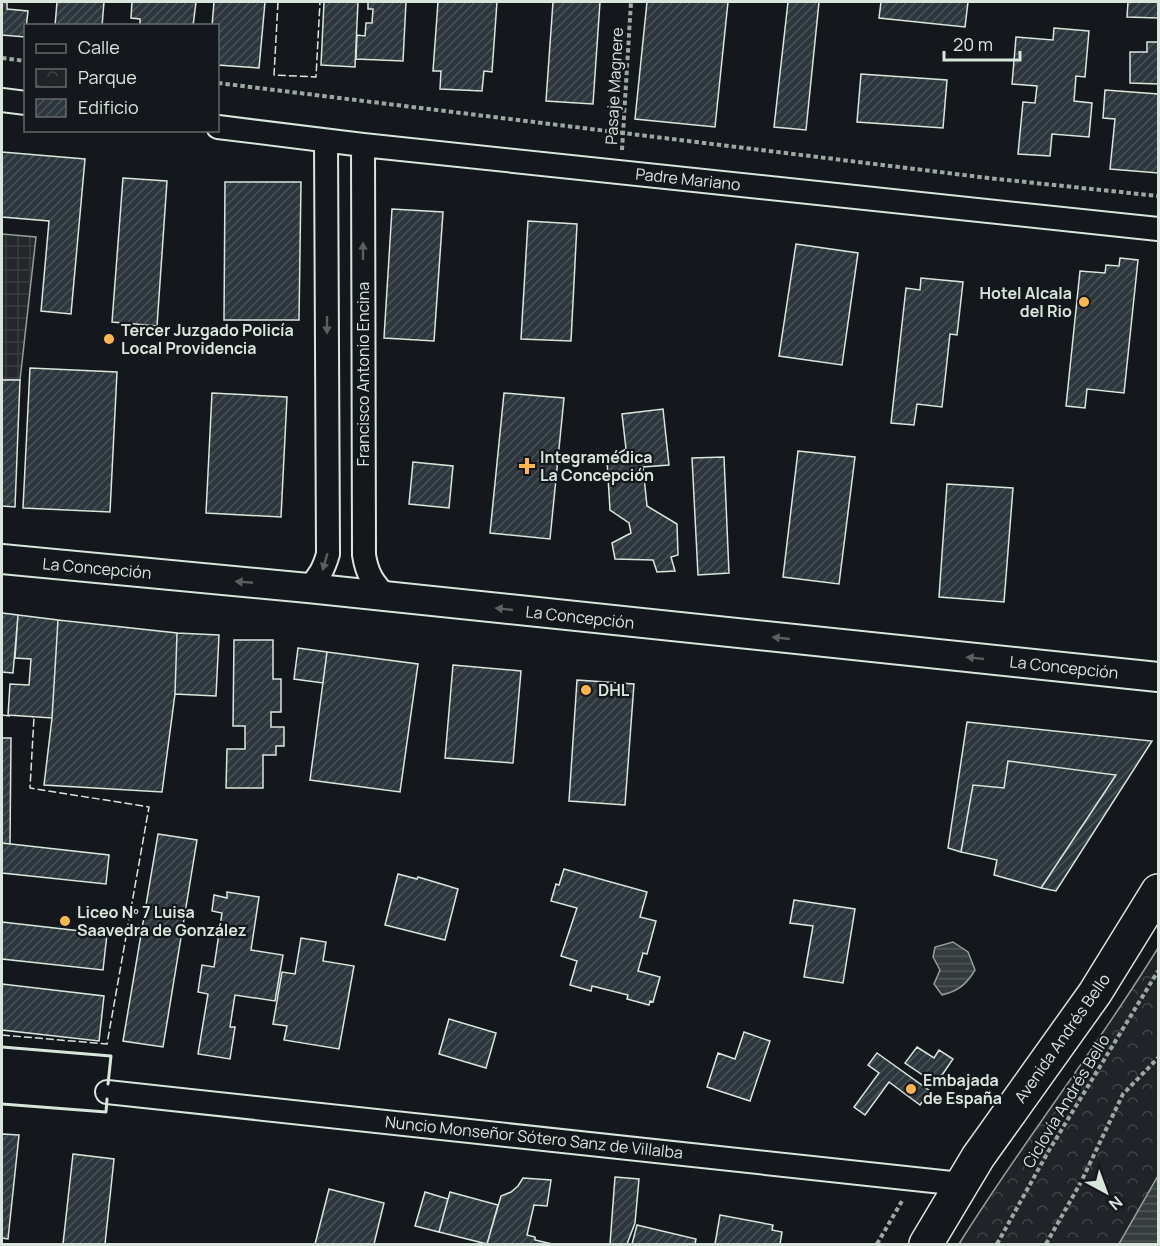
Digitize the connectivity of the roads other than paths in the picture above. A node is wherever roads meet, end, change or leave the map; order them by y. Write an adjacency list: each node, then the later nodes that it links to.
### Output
1 (2, 100): 2 (street)
2 (24, 103)
3 (219, 127): 4 (street, Padre Mariano)
4 (326, 141): 5 (street, Padre Mariano); 8 (street, one-way to 8)
5 (363, 145): 6 (street, Padre Mariano); 7 (street, Francisco Antonio Encina, one-way to 5)
6 (1158, 229)
7 (363, 514): 8 (street); 11 (street, Francisco Antonio Encina)
8 (328, 515): 10 (street, one-way to 10)
9 (2, 559): 10 (street, La Concepción, one-way to 9)
10 (308, 588): 11 (street, La Concepción)
11 (386, 596): 12 (street, La Concepción, one-way to 11)
12 (1158, 677)
13 (1158, 891): 15 (main road, Avenida Andrés Bello)
14 (107, 1092): 15 (street, Nuncio Monseñor Sótero Sanz de Villalba)
15 (961, 1184): 16 (main road, Avenida Andrés Bello)
16 (926, 1245)

